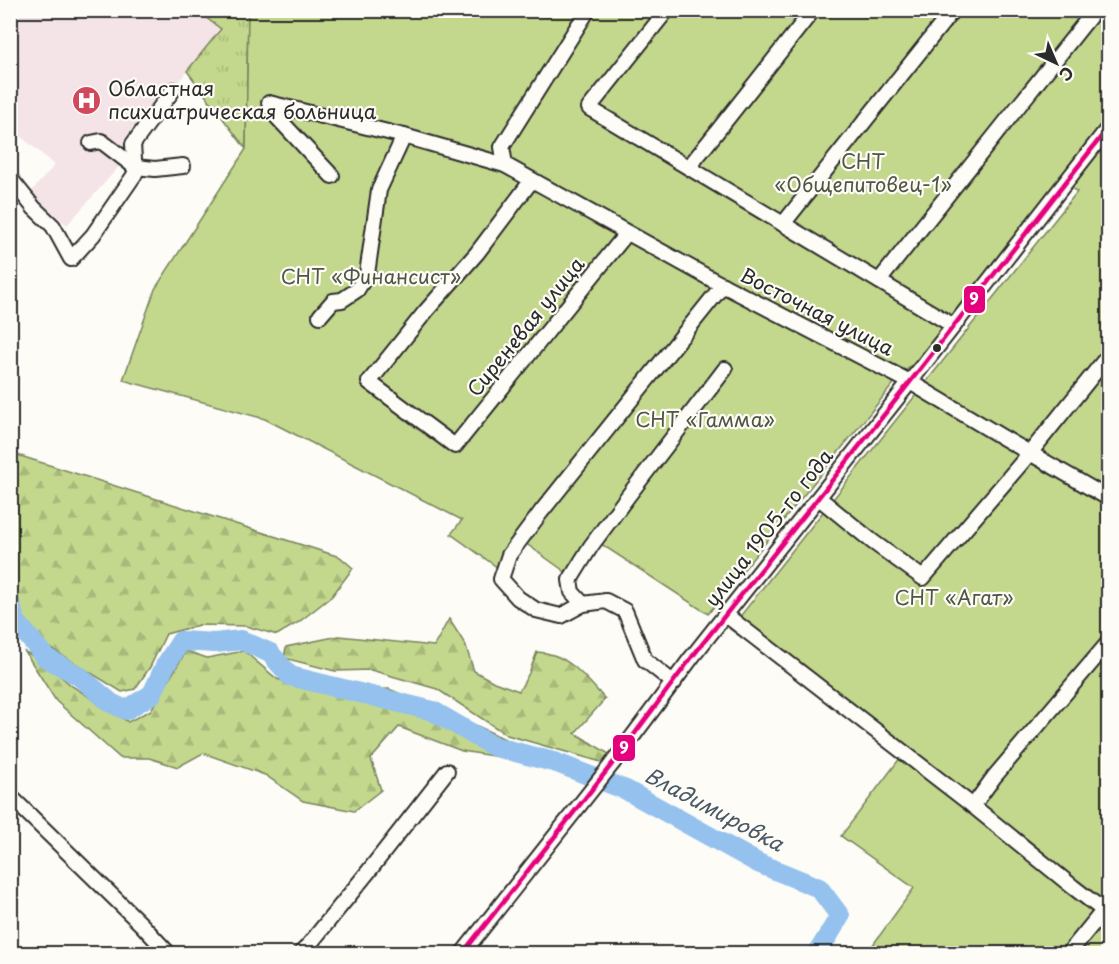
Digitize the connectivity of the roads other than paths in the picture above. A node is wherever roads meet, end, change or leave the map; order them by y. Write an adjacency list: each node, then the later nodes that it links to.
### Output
1 (588, 10): 10 (street)
2 (668, 10): 12 (street)
3 (813, 10): 12 (street)
4 (953, 10): 17 (street)
5 (1095, 10): 19 (street)
6 (173, 90): 13 (street)
7 (1108, 128): 22 (street, улица 1905-го года)
8 (404, 136): 10 (street, Восточная улица); 14 (street, Восточная улица); 21 (street)
9 (91, 143): 13 (street)
10 (505, 165): 16 (street, Восточная улица)
11 (183, 166): 13 (street)
12 (689, 166): 17 (street)
13 (135, 167): 15 (street)
14 (332, 176)
15 (10, 178)
16 (532, 180): 18 (street, Восточная улица); 18 (street, Сиреневая улица)
17 (783, 224): 19 (street)
18 (627, 233): 20 (street, Восточная улица)
19 (879, 281): 22 (street)
20 (723, 285): 25 (street, Восточная улица); 29 (street)
21 (320, 316)
22 (954, 326): 25 (street, улица 1905-го года)
23 (1108, 357): 26 (street)
24 (725, 369): 29 (street)
25 (910, 382): 26 (street, Восточная улица); 27 (street, улица 1905-го года)
26 (1030, 453): 27 (street); 28 (street, Восточная улица)
27 (819, 498): 30 (street, улица 1905-го года)
28 (1108, 498)
29 (583, 604): 32 (street)
30 (726, 615): 32 (street, улица 1905-го года); 35 (street)
31 (1108, 643): 35 (street)
32 (674, 683): 39 (street, улица 1905-го года)
33 (447, 771): 37 (street)
34 (10, 796): 38 (street)
35 (973, 806): 36 (street)
36 (1107, 910): 40 (street)
37 (308, 951)
38 (169, 954)
39 (462, 954)
40 (1068, 954)

